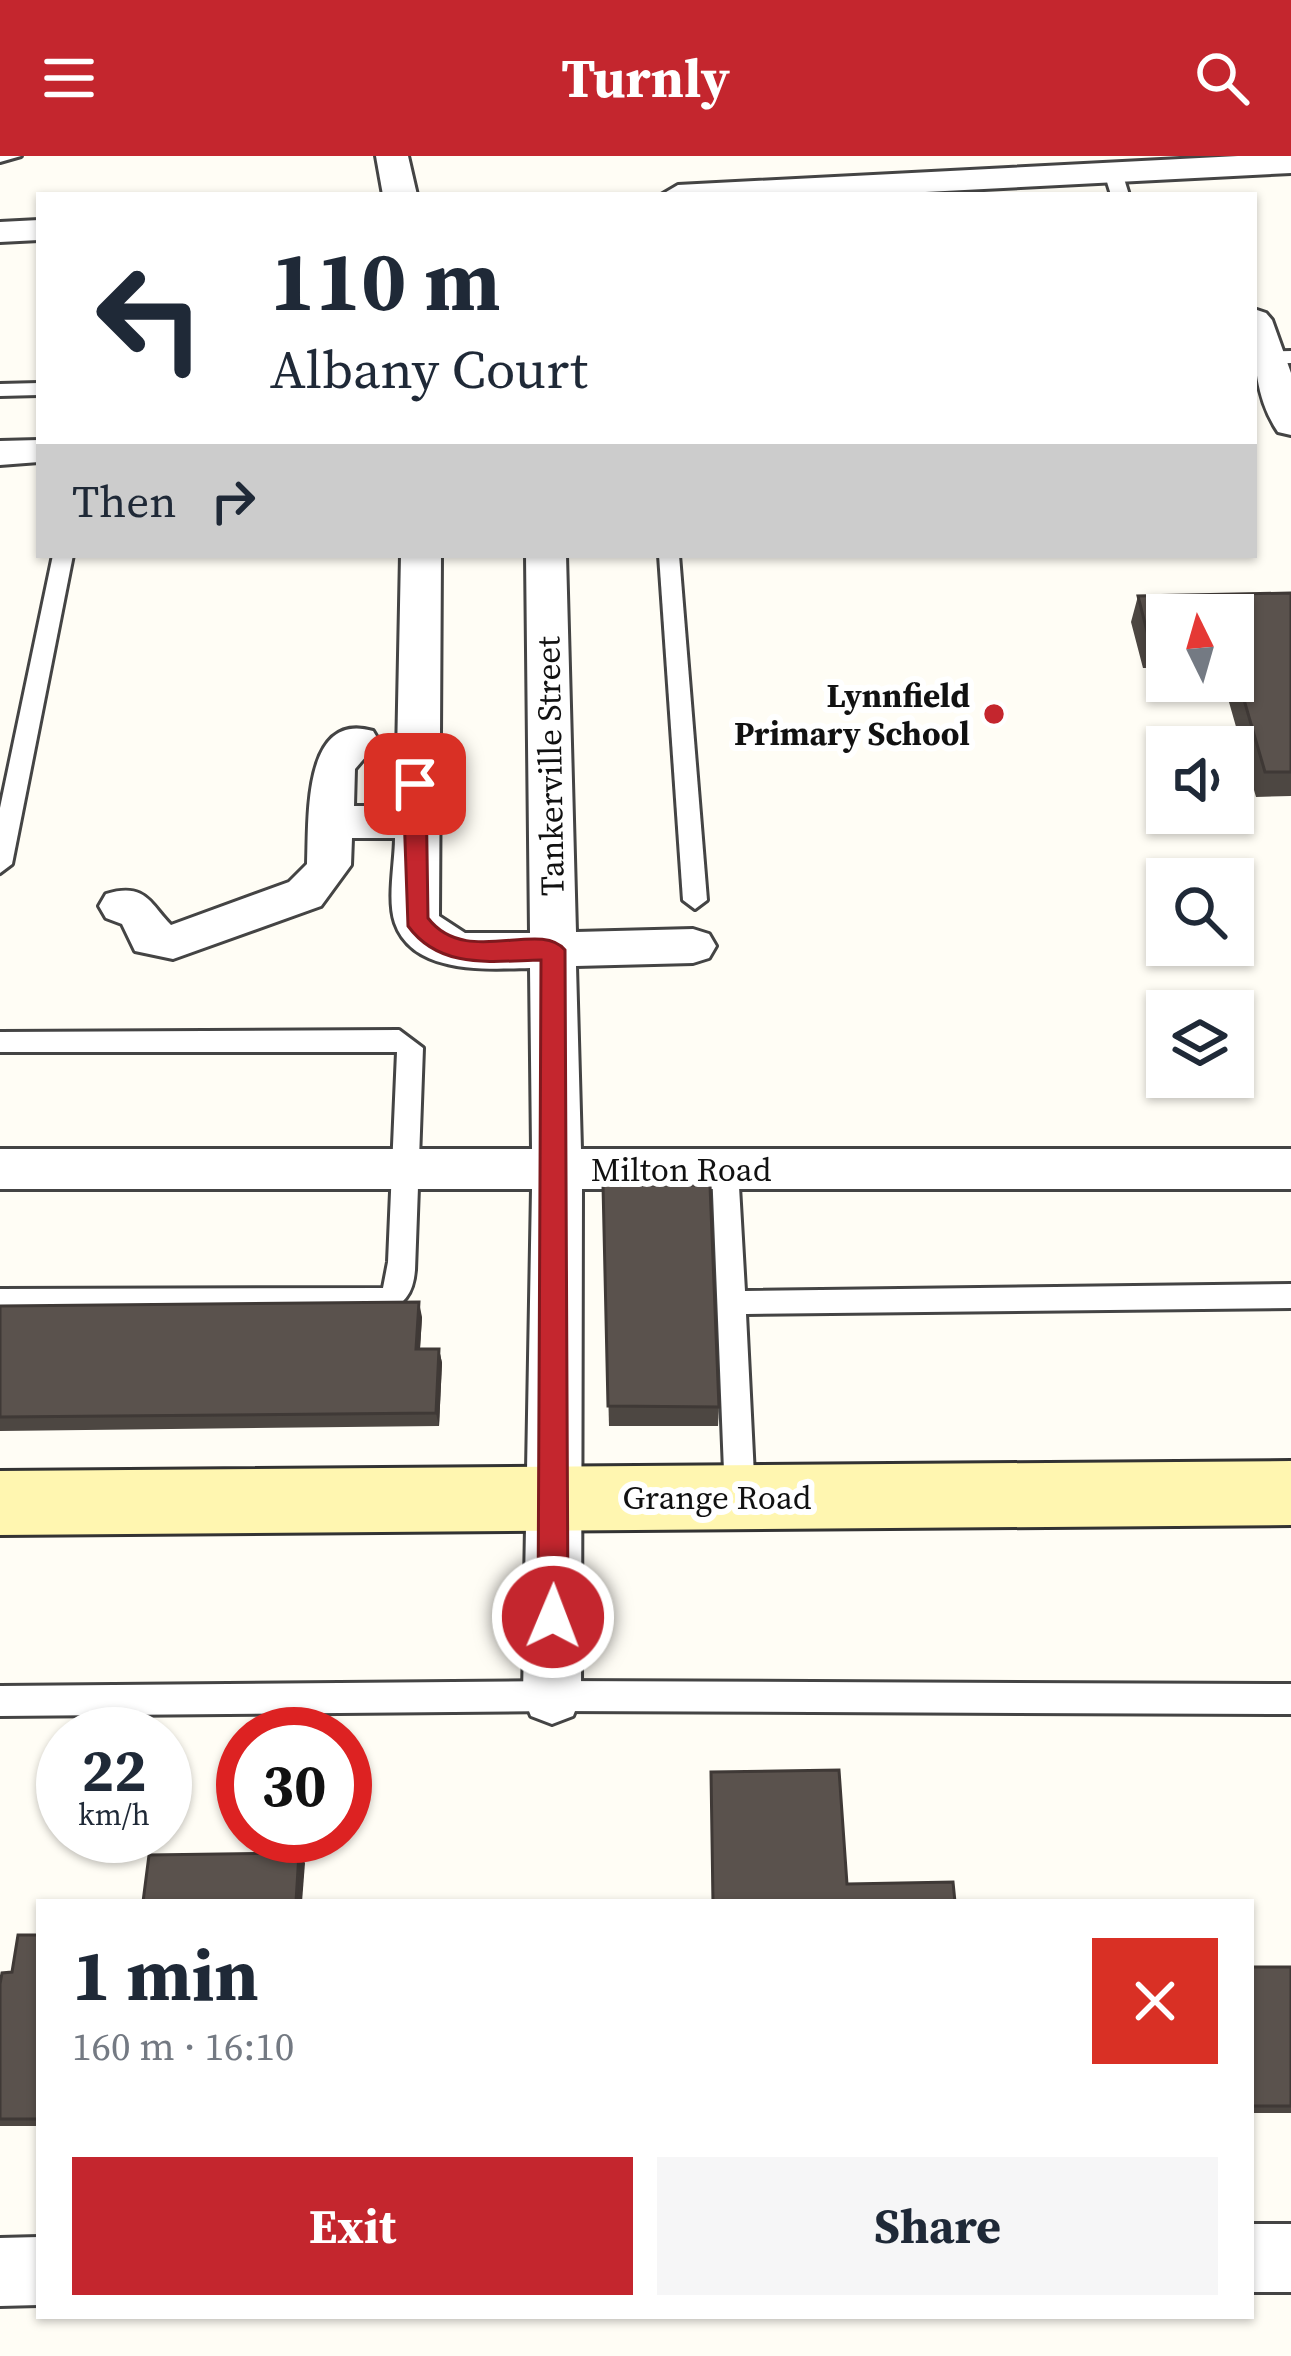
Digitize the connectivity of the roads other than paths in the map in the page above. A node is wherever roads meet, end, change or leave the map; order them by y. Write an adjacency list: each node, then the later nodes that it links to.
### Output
1 (12, 156): 3 (lane)
2 (392, 156): 9 (street)
3 (0, 157)
4 (1291, 163): 5 (street)
5 (1205, 182): 6 (street)
6 (1116, 184): 7 (street)
7 (1032, 186): 8 (street)
8 (964, 188): 10 (street)
9 (399, 192)
10 (801, 192)
11 (36, 230): 12 (street)
12 (0, 232)
13 (1257, 327): 14 (street)
14 (1271, 358): 17 (street)
15 (36, 389): 16 (lane)
16 (0, 390)
17 (1281, 419)
18 (36, 451): 19 (street)
19 (0, 453)
20 (62, 558): 27 (lane)
21 (422, 558): 25 (street)
22 (546, 558): 31 (street, Tankerville Street)
23 (669, 558): 28 (lane)
24 (358, 741): 26 (street)
25 (415, 821): 26 (street); 31 (street)
26 (331, 822): 29 (street)
27 (0, 865)
28 (695, 900)
29 (122, 906)
30 (693, 946): 31 (street)
31 (553, 950): 35 (street, Tankerville Street)
32 (0, 1042): 33 (lane)
33 (407, 1168): 34 (street, Milton Road); 35 (street, Milton Road); 39 (lane)
34 (0, 1169)
35 (557, 1169): 36 (street, Milton Road); 43 (street, Tankerville Street)
36 (725, 1169): 37 (street, Milton Road); 40 (lane)
37 (1291, 1169)
38 (1291, 1296): 40 (lane)
39 (0, 1301)
40 (732, 1303): 42 (lane)
41 (1291, 1493): 42 (street, Grange Road)
42 (740, 1496): 43 (street, Grange Road)
43 (556, 1498): 44 (street, Grange Road); 45 (street, Tankerville Street)
44 (0, 1503)
45 (552, 1696): 46 (lane); 47 (lane)
46 (1291, 1699)
47 (0, 1701)
48 (1254, 2258): 49 (street)
49 (1291, 2258)
50 (36, 2271): 51 (street)
51 (0, 2272)

